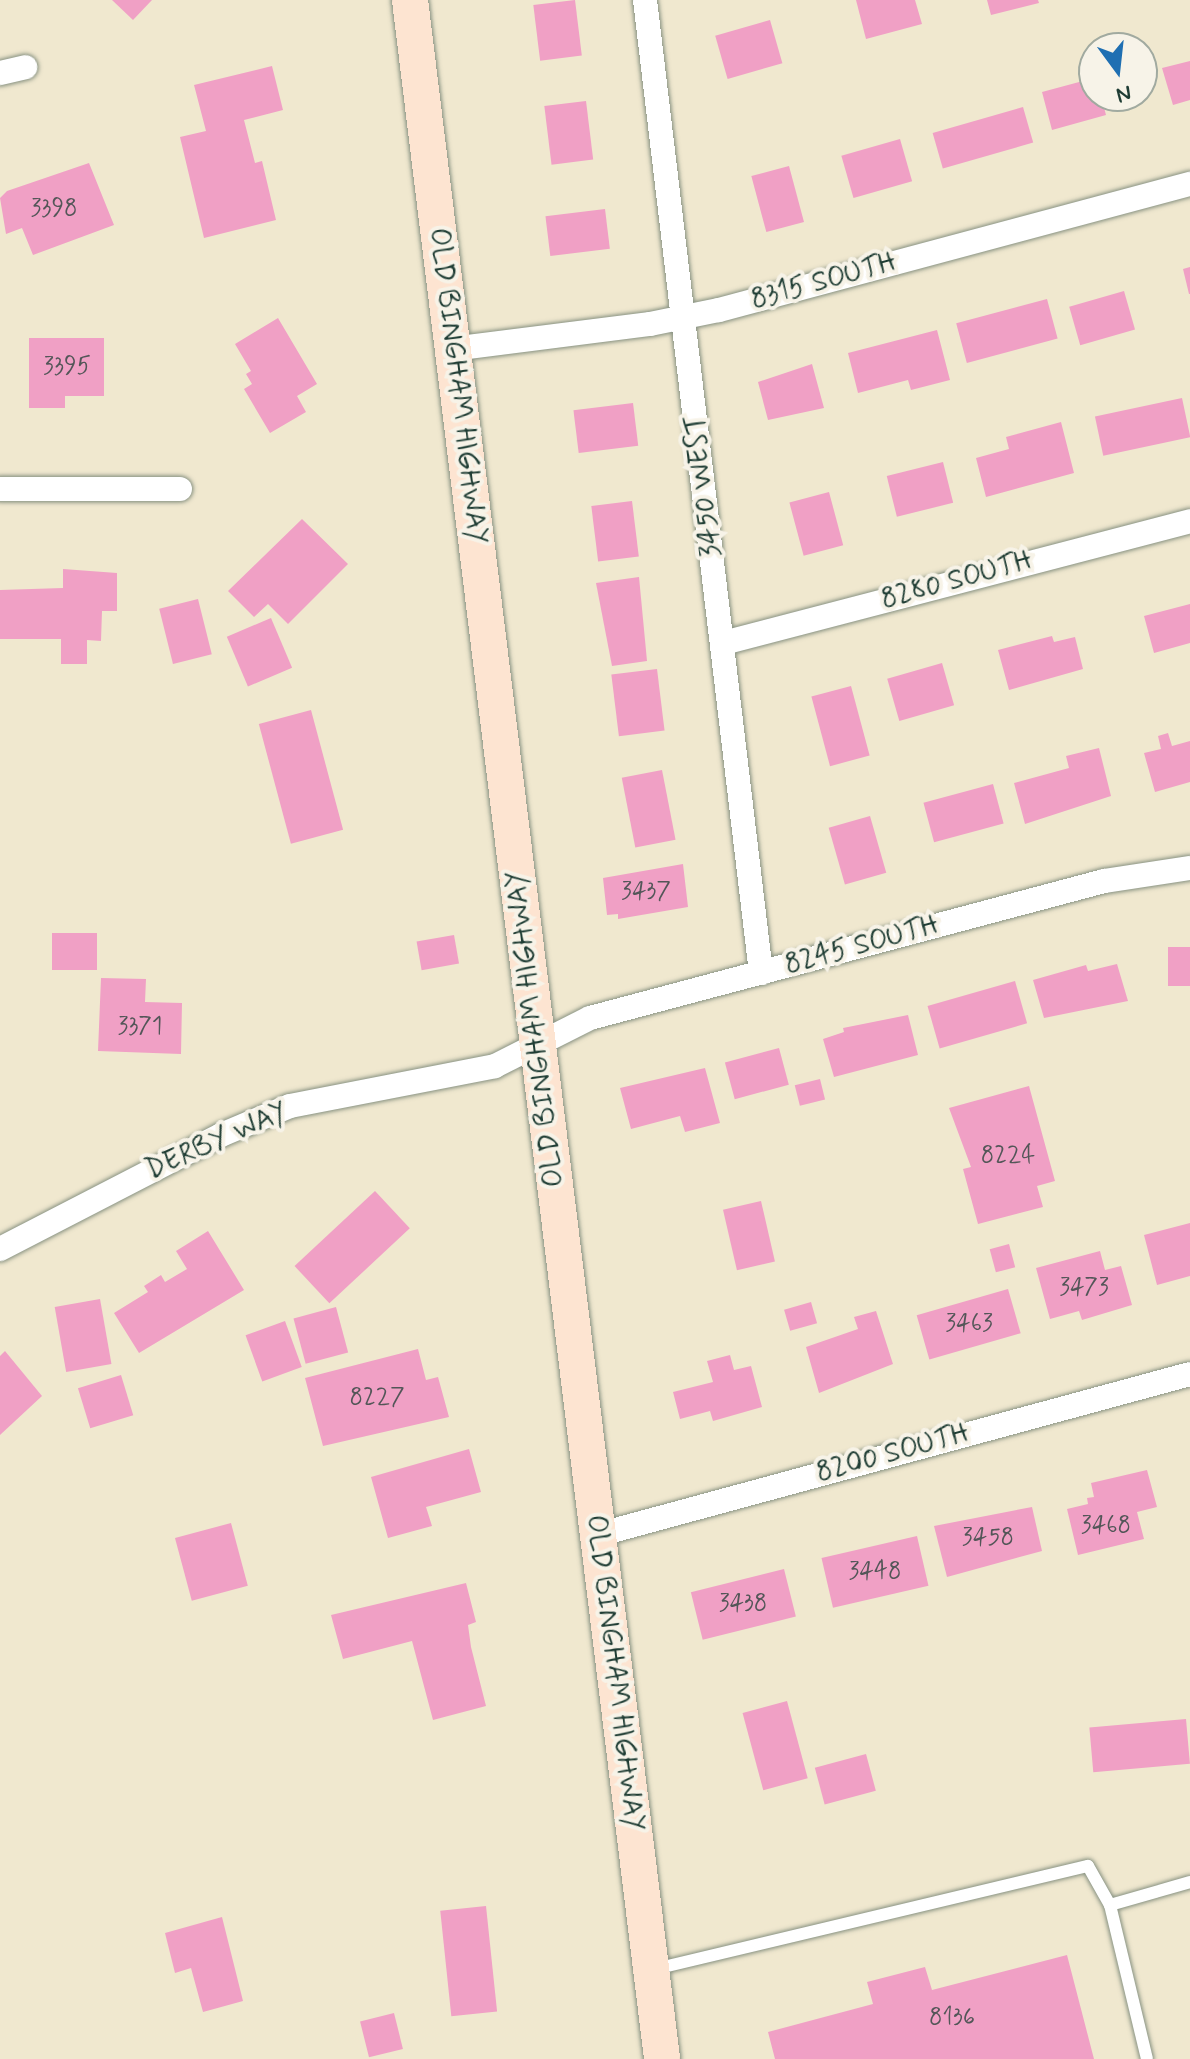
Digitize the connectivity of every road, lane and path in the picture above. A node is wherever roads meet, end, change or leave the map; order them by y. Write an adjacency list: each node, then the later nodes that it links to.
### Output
1 (410, 0): 7 (street, OLD BINGHAM HIGHWAY)
2 (645, 0): 6 (street, 3450 WEST)
3 (25, 67): 4 (street)
4 (0, 73)
5 (1190, 184): 6 (street, 8315 SOUTH)
6 (685, 317): 7 (street, 8315 SOUTH); 11 (street, 3450 WEST)
7 (452, 349): 14 (street, OLD BINGHAM HIGHWAY)
8 (0, 489): 9 (street)
9 (180, 489)
10 (1190, 521): 11 (street, 8280 SOUTH)
11 (723, 643): 13 (street, 3450 WEST)
12 (1190, 868): 13 (street, 8245 SOUTH)
13 (761, 973): 14 (street, 8245 SOUTH)
14 (539, 1043): 15 (street, DERBY WAY); 17 (street, OLD BINGHAM HIGHWAY)
15 (0, 1249)
16 (1190, 1374): 17 (street, 8200 SOUTH)
17 (597, 1535): 20 (street, OLD BINGHAM HIGHWAY)
18 (1190, 1882): 19 (lane)
19 (1110, 1905): 20 (lane); 22 (lane)
20 (651, 1970): 21 (street, OLD BINGHAM HIGHWAY)
21 (662, 2059)
22 (1147, 2059)

